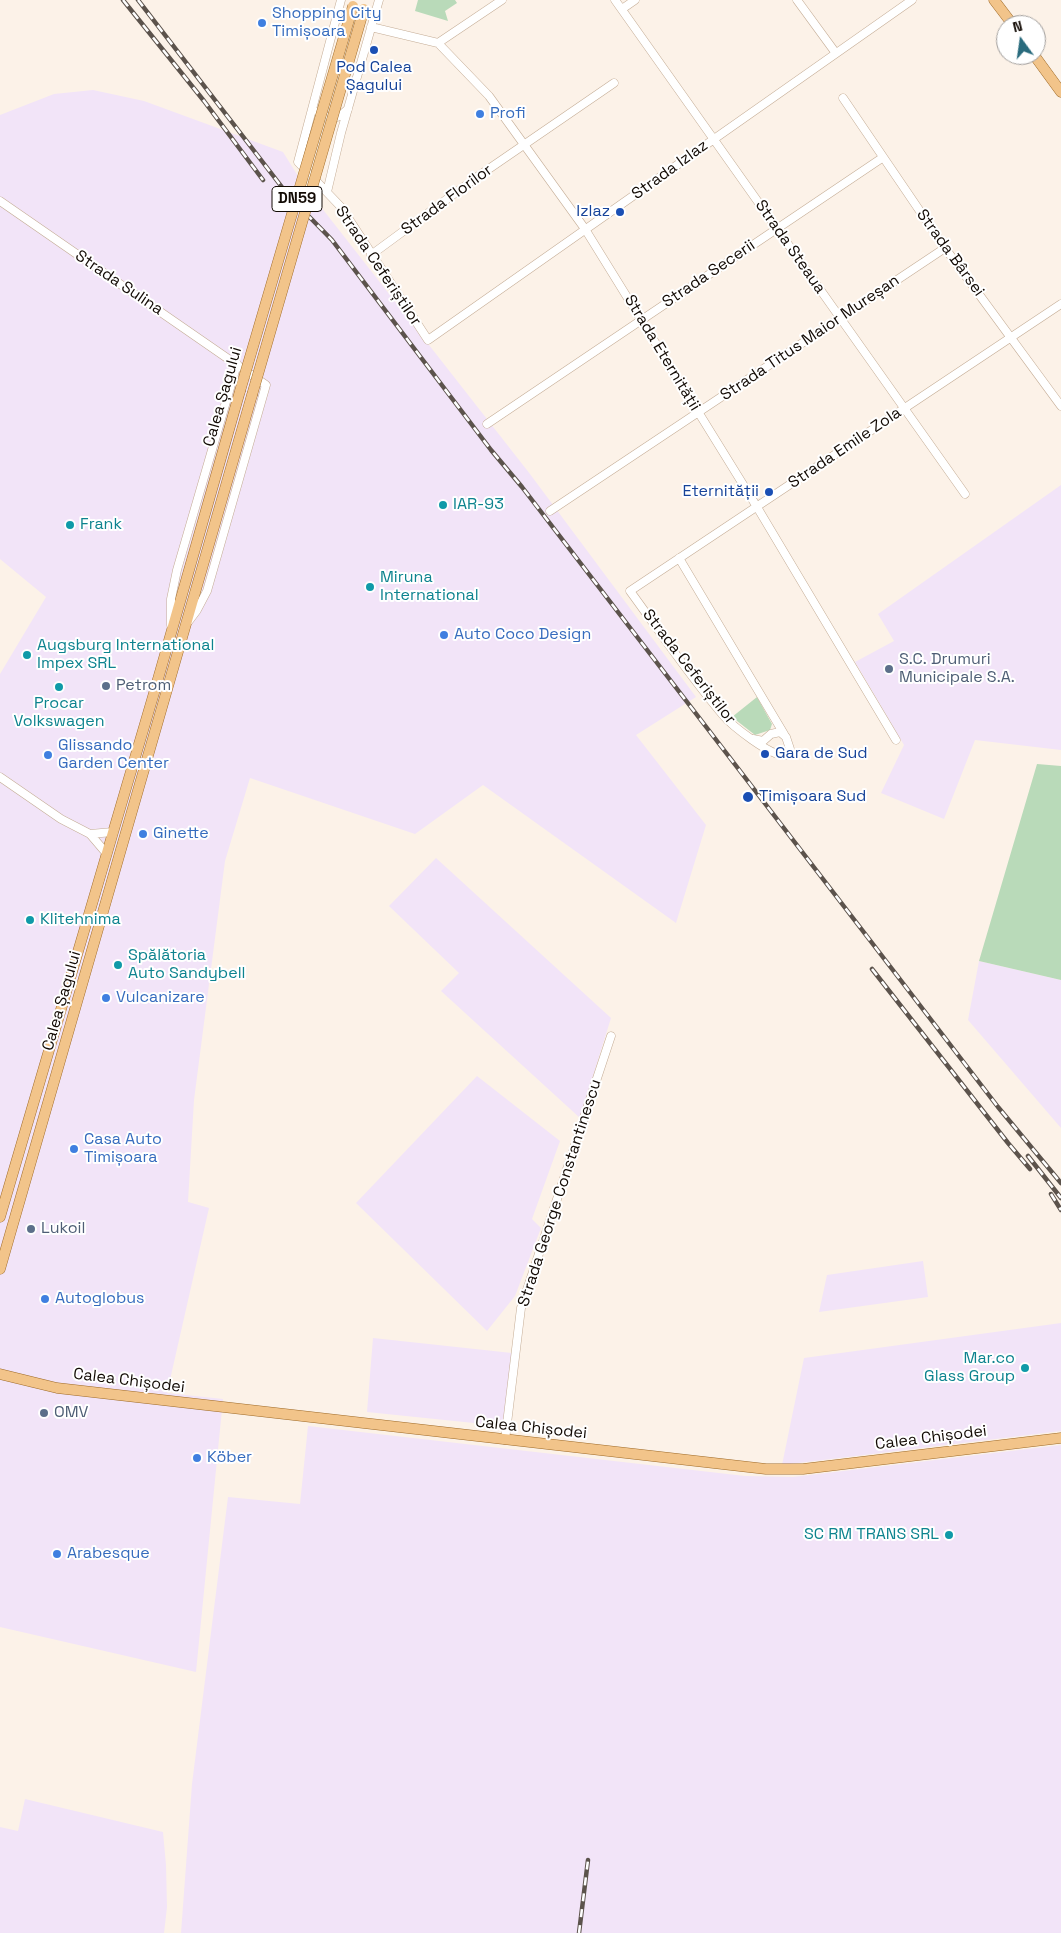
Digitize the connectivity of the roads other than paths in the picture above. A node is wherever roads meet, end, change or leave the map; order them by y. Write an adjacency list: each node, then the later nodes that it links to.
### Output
1 (341, 0): 20 (street)
2 (379, 0): 13 (street)
3 (502, 0): 14 (street)
4 (615, 0): 11 (street, Strada Steaua)
5 (635, 0): 11 (street)
6 (797, 0): 15 (street)
7 (912, 0): 15 (street, Strada Izlaz)
8 (994, 0): 12 (main road)
9 (354, 3): 48 (main road, Calea Șagului / DN59, bridge)
10 (365, 4): 47 (main road, Calea Șagului / DN59, bridge)
11 (622, 9): 22 (street, Strada Steaua)
12 (1005, 15)
13 (371, 27): 14 (street); 21 (street)
14 (438, 43): 23 (street, Strada Eternității)
15 (835, 52): 22 (street, Strada Izlaz)
16 (1041, 65): 18 (main road)
17 (614, 83): 23 (street, Strada Florilor)
18 (1061, 92)
19 (843, 98): 24 (street, Strada Bârsei)
20 (316, 99): 21 (street); 25 (street)
21 (348, 109): 25 (street)
22 (714, 138): 27 (street, Strada Steaua); 28 (street, Strada Izlaz)
23 (525, 146): 28 (street, Strada Eternității); 30 (street, Strada Florilor)
24 (882, 158): 27 (street, Strada Secerii); 29 (street, Strada Bârsei)
25 (327, 192): 30 (street, Strada Ceferiștilor)
26 (0, 201): 36 (street, Strada Sulina)
27 (777, 228): 32 (street, Strada Steaua); 33 (street, Strada Secerii)
28 (585, 229): 33 (street, Strada Eternității); 35 (street, Strada Izlaz)
29 (945, 248): 32 (street, Strada Titus Maior Mureșan); 34 (street, Strada Bârsei)
30 (371, 255): 35 (street, Strada Ceferiștilor)
31 (1061, 304): 34 (street, Strada Emile Zola)
32 (840, 316): 39 (street, Strada Steaua); 40 (street, Strada Titus Maior Mureșan)
33 (642, 319): 40 (street, Strada Eternității); 41 (street, Strada Secerii)
34 (1011, 338): 38 (street, Strada Bârsei); 39 (street, Strada Emile Zola)
35 (428, 340)
36 (237, 364): 37 (street, Strada Sulina); 48 (street, Calea Șagului)
37 (266, 386): 47 (street, Calea Șagului)
38 (1061, 406)
39 (904, 408): 42 (street, Strada Steaua); 43 (street, Strada Emile Zola)
40 (699, 413): 43 (street, Strada Eternității); 44 (street, Strada Titus Maior Mureșan)
41 (487, 424)
42 (965, 494)
43 (758, 507): 45 (street, Strada Emile Zola); 53 (street, Strada Eternității)
44 (550, 511)
45 (679, 558): 46 (street, Strada Emile Zola); 49 (street)
46 (630, 591): 52 (street, Strada Ceferiștilor)
47 (185, 626): 61 (main road, Calea Șagului / DN59)
48 (171, 633): 56 (main road, Calea Șagului / DN59)
49 (776, 722): 50 (street); 51 (street)
50 (770, 736): 51 (street); 52 (street); 54 (street)
51 (785, 736): 54 (street)
52 (753, 739): 54 (street, Strada Ceferiștilor)
53 (896, 740)
54 (770, 751)
55 (0, 777): 57 (street)
56 (113, 832): 57 (street); 58 (main road, Calea Șagului / DN59)
57 (90, 834): 58 (street)
58 (107, 854): 60 (main road, Calea Șagului / DN59)
59 (611, 1036): 64 (street, Strada George Constantinescu)
60 (0, 1217)
61 (0, 1269)
62 (0, 1374): 64 (main road, Calea Chișodei)
63 (1061, 1438): 64 (main road, Calea Chișodei)
64 (505, 1440)

